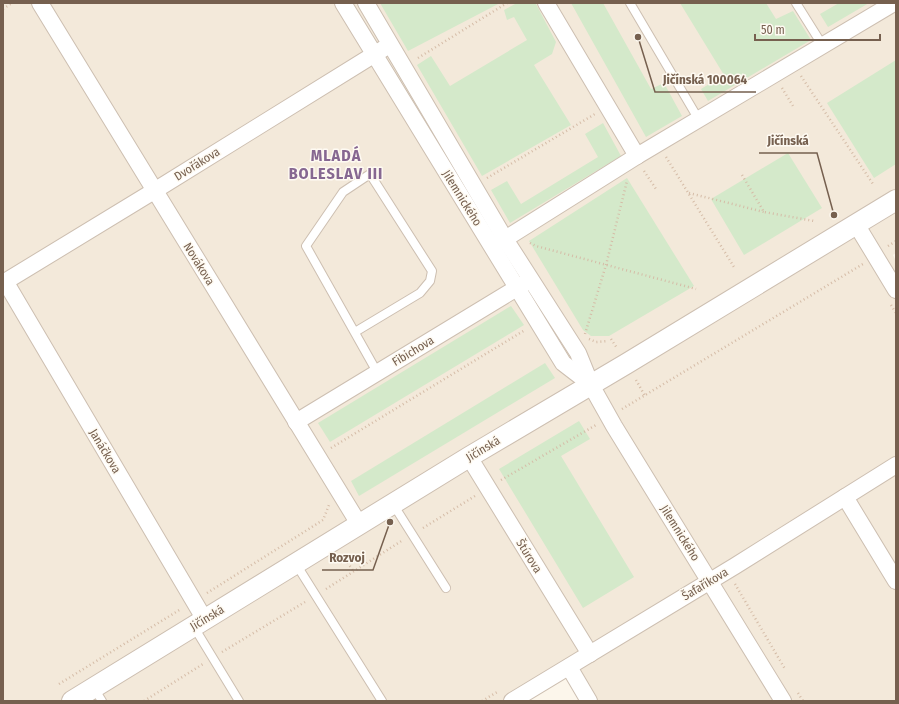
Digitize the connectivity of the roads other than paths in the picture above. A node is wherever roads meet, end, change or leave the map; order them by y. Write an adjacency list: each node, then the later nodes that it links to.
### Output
1 (40, 3): 13 (street, Novákova)
2 (343, 3): 10 (street, Jilemnického)
3 (366, 3): 8 (street, Jilemnického)
4 (546, 3): 12 (street)
5 (630, 3): 11 (lane)
6 (796, 3): 9 (lane)
7 (894, 3): 9 (street)
8 (390, 45): 10 (street, Dvořákova); 16 (street, Jilemnického)
9 (823, 46): 11 (street)
10 (374, 55): 13 (street, Dvořákova); 18 (street, Jilemnického)
11 (699, 120): 12 (street)
12 (640, 161): 16 (street)
13 (154, 191): 17 (street, Dvořákova); 23 (street, Novákova)
14 (896, 200): 15 (street, Jičínská)
15 (856, 224): 19 (street); 22 (street, Jičínská)
16 (504, 239): 18 (street, Jilemnického)
17 (4, 282): 33 (street, Janáčkova)
18 (524, 283): 21 (street, Fibichova); 22 (street, Jilemnického); 22 (street, Jilemnického)
19 (896, 290)
20 (355, 332): 20 (lane); 21 (lane)
21 (378, 372): 23 (street, Fibichova)
22 (591, 384): 24 (street, Jičínská); 30 (street, Jilemnického)
23 (296, 422): 28 (street, Novákova)
24 (469, 457): 27 (street, Jičínská); 34 (street, Štúrova)
25 (896, 466): 26 (street, Šafaříkova)
26 (845, 497): 30 (street, Šafaříkova); 31 (street)
27 (392, 504): 28 (street, Jičínská); 32 (lane)
28 (359, 524): 29 (street, Jičínská)
29 (296, 563): 33 (street, Jičínská); 39 (lane)
30 (710, 581): 34 (street, Šafaříkova); 42 (street, Jilemnického)
31 (896, 581)
32 (446, 588)
33 (200, 623): 36 (street, Jičínská); 38 (lane)
34 (590, 654): 35 (street, Šafaříkova)
35 (569, 668): 40 (street, Šafaříkova); 41 (street)
36 (98, 694): 37 (street, Jičínská)
37 (72, 701)
38 (240, 701)
39 (382, 701)
40 (512, 701)
41 (589, 701)
42 (783, 701)

